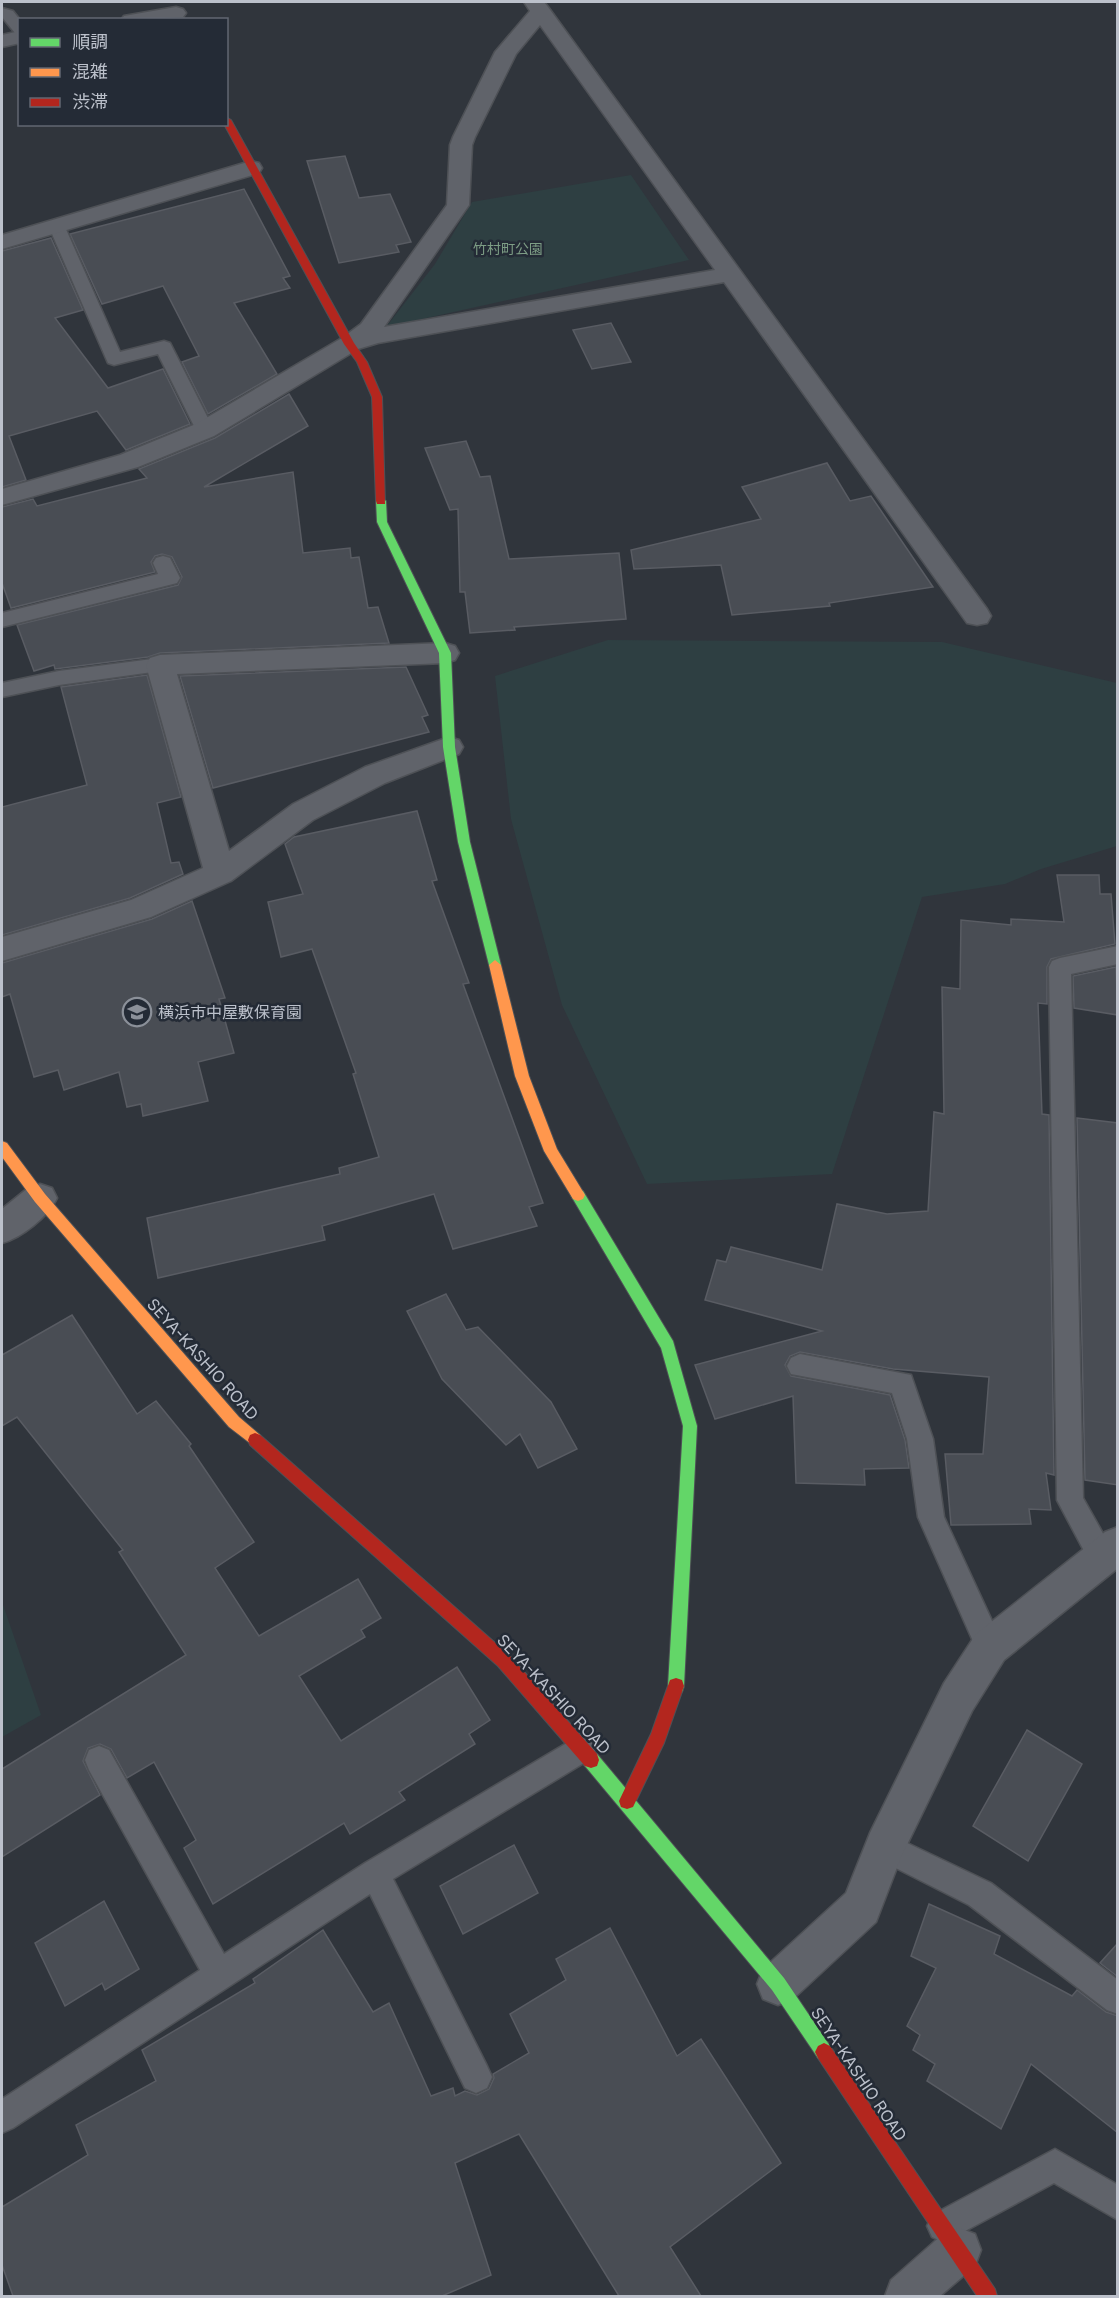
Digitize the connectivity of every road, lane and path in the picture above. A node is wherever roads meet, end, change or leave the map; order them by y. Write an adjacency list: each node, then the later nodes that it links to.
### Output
1 (538, 6): 12 (street); 13 (street)
2 (175, 11): 4 (street)
3 (2, 14): 5 (lane)
4 (141, 18)
5 (18, 27)
6 (18, 37): 7 (street)
7 (2, 41)
8 (228, 124): 9 (street)
9 (251, 168): 10 (street); 13 (street)
10 (57, 227): 11 (street); 14 (lane)
11 (2, 242)
12 (731, 274): 13 (street); 17 (street)
13 (349, 344): 14 (street); 19 (street)
14 (205, 430): 15 (street)
15 (2, 497)
16 (170, 579): 18 (lane)
17 (977, 616)
18 (2, 620)
19 (445, 653): 20 (street); 22 (street)
20 (160, 665): 21 (lane); 23 (street)
21 (2, 690)
22 (449, 747): 23 (street); 34 (street)
23 (220, 873): 24 (street)
24 (2, 949)
25 (1118, 955): 30 (lane)
26 (2, 1147): 27 (street, SEYA-KASHIO ROAD)
27 (40, 1198): 28 (street); 32 (street, SEYA-KASHIO ROAD)
28 (2, 1229)
29 (800, 1366): 31 (lane)
30 (1109, 1549): 31 (street)
31 (990, 1647): 35 (street)
32 (582, 1748): 34 (street, SEYA-KASHIO ROAD); 36 (lane)
33 (99, 1760): 37 (lane)
34 (627, 1801): 38 (street, SEYA-KASHIO ROAD)
35 (884, 1846): 38 (street); 39 (lane)
36 (375, 1873): 37 (lane); 40 (lane)
37 (219, 1975): 41 (lane)
38 (778, 1984): 43 (street, SEYA-KASHIO ROAD)
39 (1118, 1999)
40 (476, 2077)
41 (2, 2117)
42 (1118, 2204): 43 (lane)
43 (951, 2238): 44 (street); 45 (street, SEYA-KASHIO ROAD)
44 (907, 2296)
45 (988, 2296)

